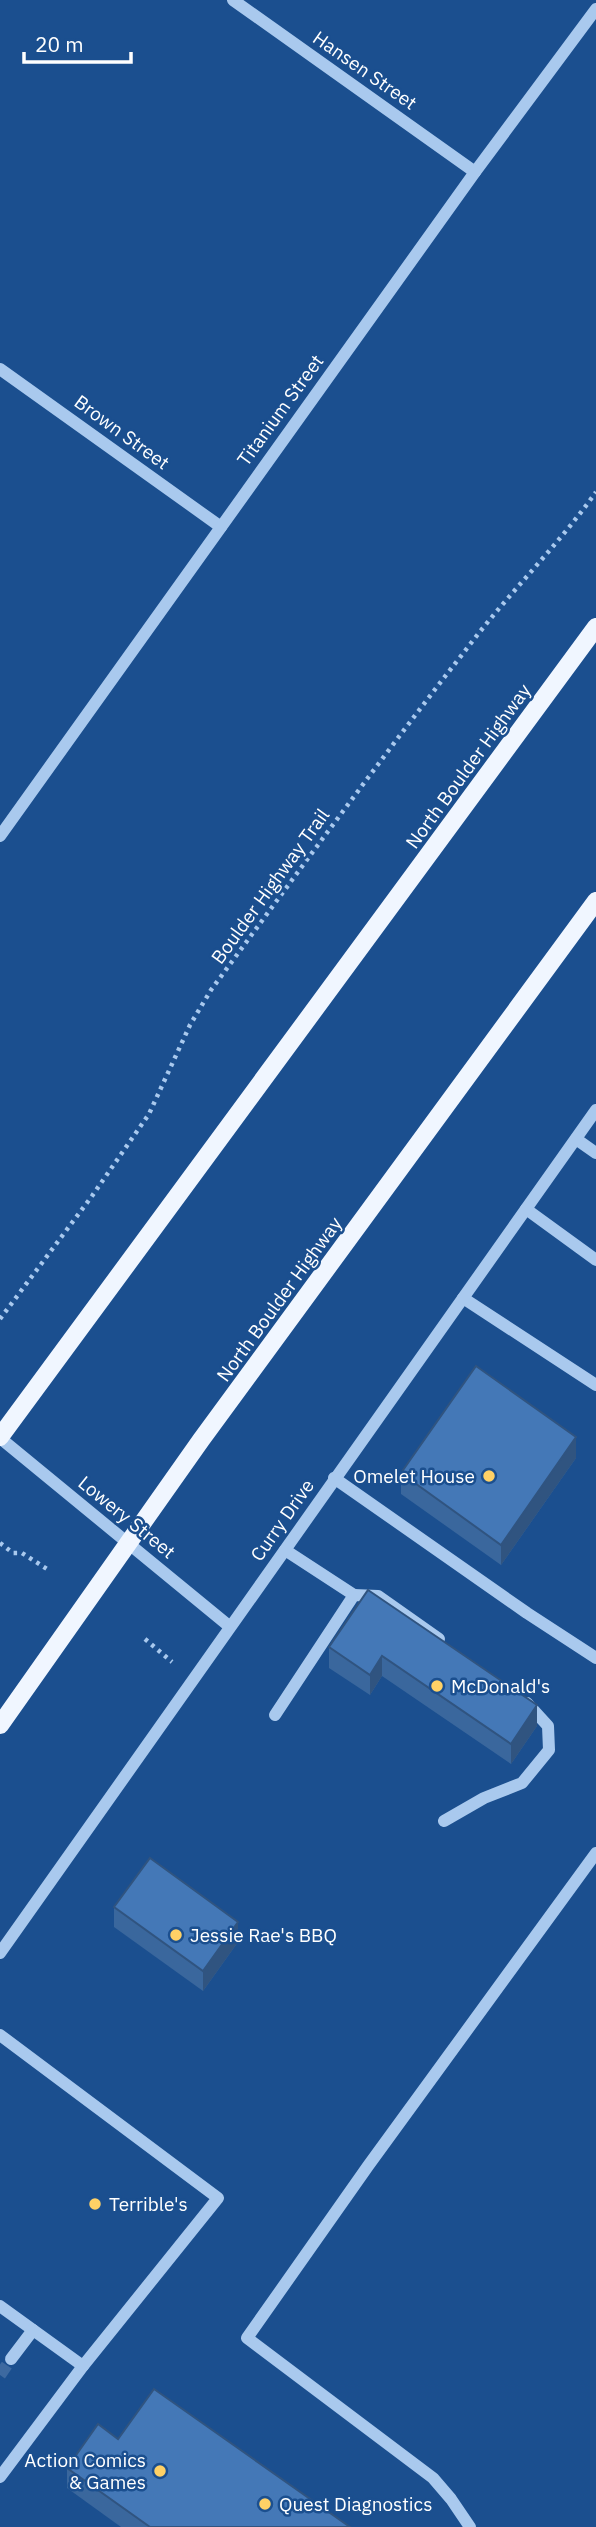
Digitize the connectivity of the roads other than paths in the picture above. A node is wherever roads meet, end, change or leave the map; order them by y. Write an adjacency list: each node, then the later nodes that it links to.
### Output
1 (233, 0): 3 (street, Hansen Street)
2 (596, 9): 3 (street, Titanium Street)
3 (475, 172): 5 (street, Titanium Street)
4 (0, 369): 5 (street, Brown Street)
5 (221, 527): 7 (street, Titanium Street)
6 (596, 627): 16 (main road, North Boulder Highway)
7 (0, 836)
8 (596, 901): 18 (main road, North Boulder Highway)
9 (596, 1110): 10 (street, Curry Drive)
10 (576, 1139): 11 (street); 12 (street, Curry Drive)
11 (596, 1153)
12 (526, 1209): 13 (street); 14 (street, Curry Drive)
13 (596, 1260)
14 (463, 1298): 15 (street); 17 (street, Curry Drive)
15 (596, 1385)
16 (0, 1438): 18 (street, Lowery Street)
17 (334, 1478): 19 (street, Curry Drive); 23 (street)
18 (129, 1544): 21 (street, Lowery Street); 26 (main road, North Boulder Highway)
19 (285, 1550): 20 (street); 21 (street, Curry Drive)
20 (354, 1595): 22 (street); 25 (street)
21 (229, 1626): 29 (street, Curry Drive)
22 (454, 1650)
23 (596, 1658)
24 (518, 1696): 27 (street)
25 (275, 1715)
26 (0, 1725)
27 (444, 1821)
28 (596, 1853): 36 (street)
29 (0, 1953)
30 (0, 2035): 34 (street)
31 (2, 2313): 32 (street)
32 (33, 2330): 33 (street); 34 (street)
33 (11, 2360)
34 (83, 2366): 35 (street)
35 (2, 2470)
36 (470, 2527)

